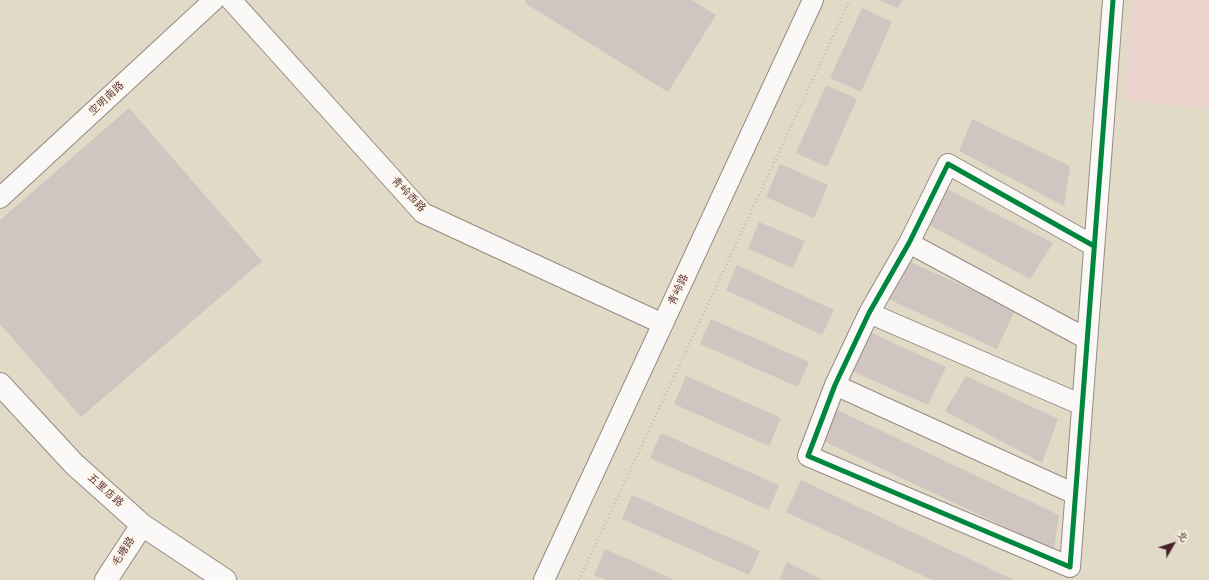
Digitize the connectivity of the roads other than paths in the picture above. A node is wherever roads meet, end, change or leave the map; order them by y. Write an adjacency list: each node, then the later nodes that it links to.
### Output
1 (214, 0): 5 (street, 空明南路)
2 (231, 0): 9 (street, 青岭西路)
3 (813, 0): 9 (street, 青岭路)
4 (1113, 0): 7 (street)
5 (0, 198)
6 (909, 243): 7 (street); 8 (street); 10 (street)
7 (1094, 246): 10 (street)
8 (869, 313): 12 (street); 13 (street)
9 (663, 324): 18 (street, 青岭路)
10 (1087, 339): 13 (street)
11 (0, 384): 15 (main road, 五里店路)
12 (835, 385): 14 (street); 14 (street)
13 (1082, 405): 14 (street)
14 (1076, 494)
15 (142, 525): 16 (main road, 毛塘路); 17 (main road, 五里店路)
16 (106, 580)
17 (225, 580)
18 (544, 580)

